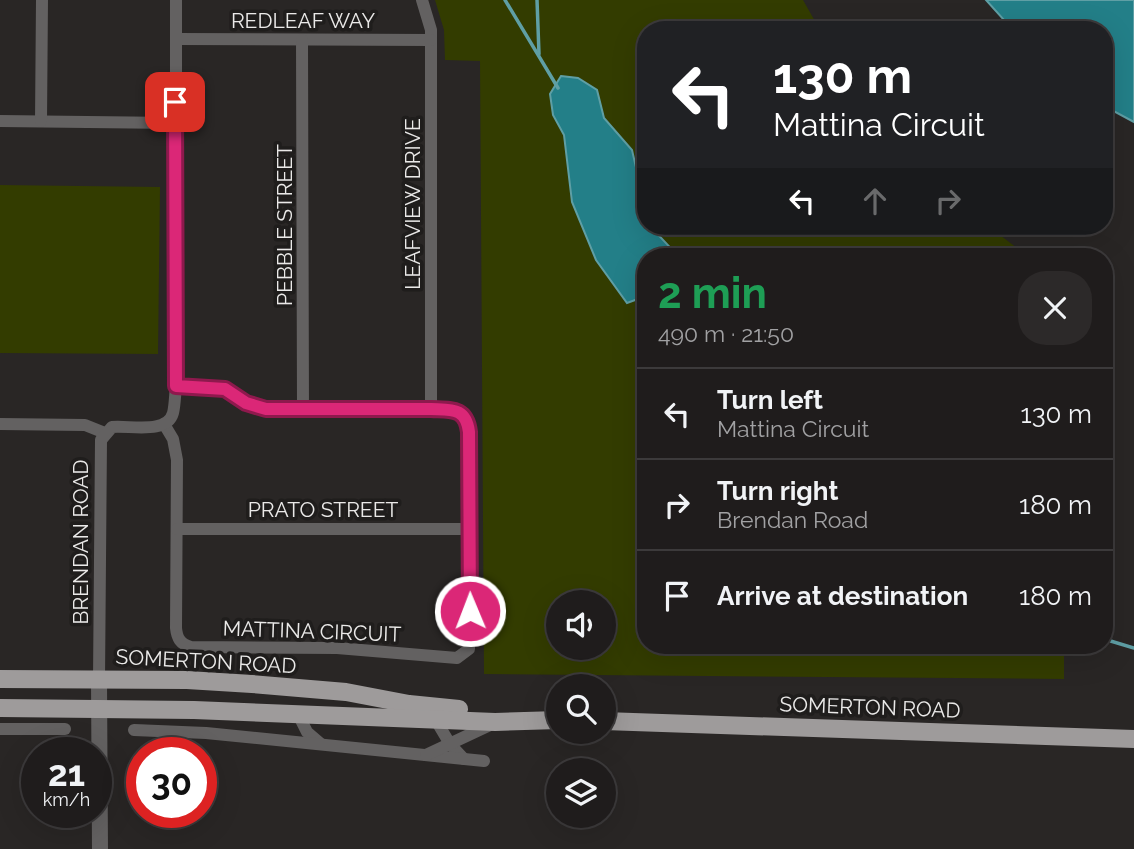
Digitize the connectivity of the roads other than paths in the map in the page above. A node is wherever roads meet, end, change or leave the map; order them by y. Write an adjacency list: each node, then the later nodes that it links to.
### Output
1 (42, 0): 8 (street)
2 (176, 0): 4 (street)
3 (422, 0): 6 (street, LEAFVIEW DRIVE)
4 (176, 39): 5 (street, REDLEAF WAY); 9 (street)
5 (302, 40): 6 (street, REDLEAF WAY); 12 (street, PEBBLE STREET)
6 (431, 40): 11 (street, LEAFVIEW DRIVE)
7 (0, 121): 8 (street)
8 (41, 121): 9 (street)
9 (175, 123): 10 (street)
10 (176, 386): 12 (street, MATTINA CIRCUIT); 14 (street)
11 (431, 409): 12 (street, MATTINA CIRCUIT); 17 (street, MATTINA CIRCUIT)
12 (303, 410)
13 (0, 424): 15 (street)
14 (164, 424): 15 (street, BRENDAN ROAD); 16 (street, MATTINA CIRCUIT)
15 (105, 433): 19 (street, BRENDAN ROAD)
16 (177, 529): 17 (street, PRATO STREET); 17 (street, MATTINA CIRCUIT)
17 (468, 529)
18 (0, 679): 19 (main road, SOMERTON ROAD)
19 (99, 680): 20 (main road, SOMERTON ROAD); 23 (street)
20 (409, 704): 25 (street, SOMERTON ROAD); 26 (main road, SOMERTON ROAD)
21 (0, 708): 22 (main road, SOMERTON ROAD)
22 (61, 708): 23 (main road, SOMERTON ROAD); 31 (street)
23 (99, 708): 24 (main road, SOMERTON ROAD); 40 (street)
24 (298, 714): 25 (main road, SOMERTON ROAD); 35 (street)
25 (436, 719): 29 (main road, SOMERTON ROAD); 36 (street)
26 (524, 720): 27 (main road, SOMERTON ROAD); 29 (main road, SOMERTON ROAD)
27 (546, 720)
28 (616, 721): 34 (main road, SOMERTON ROAD)
29 (495, 722): 36 (street, SOMERTON ROAD)
30 (0, 729): 31 (street)
31 (32, 729): 32 (street)
32 (65, 729)
33 (134, 730): 35 (street)
34 (1134, 739)
35 (321, 744): 37 (street)
36 (450, 744): 37 (street, SOMERTON ROAD); 38 (street)
37 (426, 755): 38 (street)
38 (464, 759): 39 (street)
39 (484, 761)
40 (100, 849)

